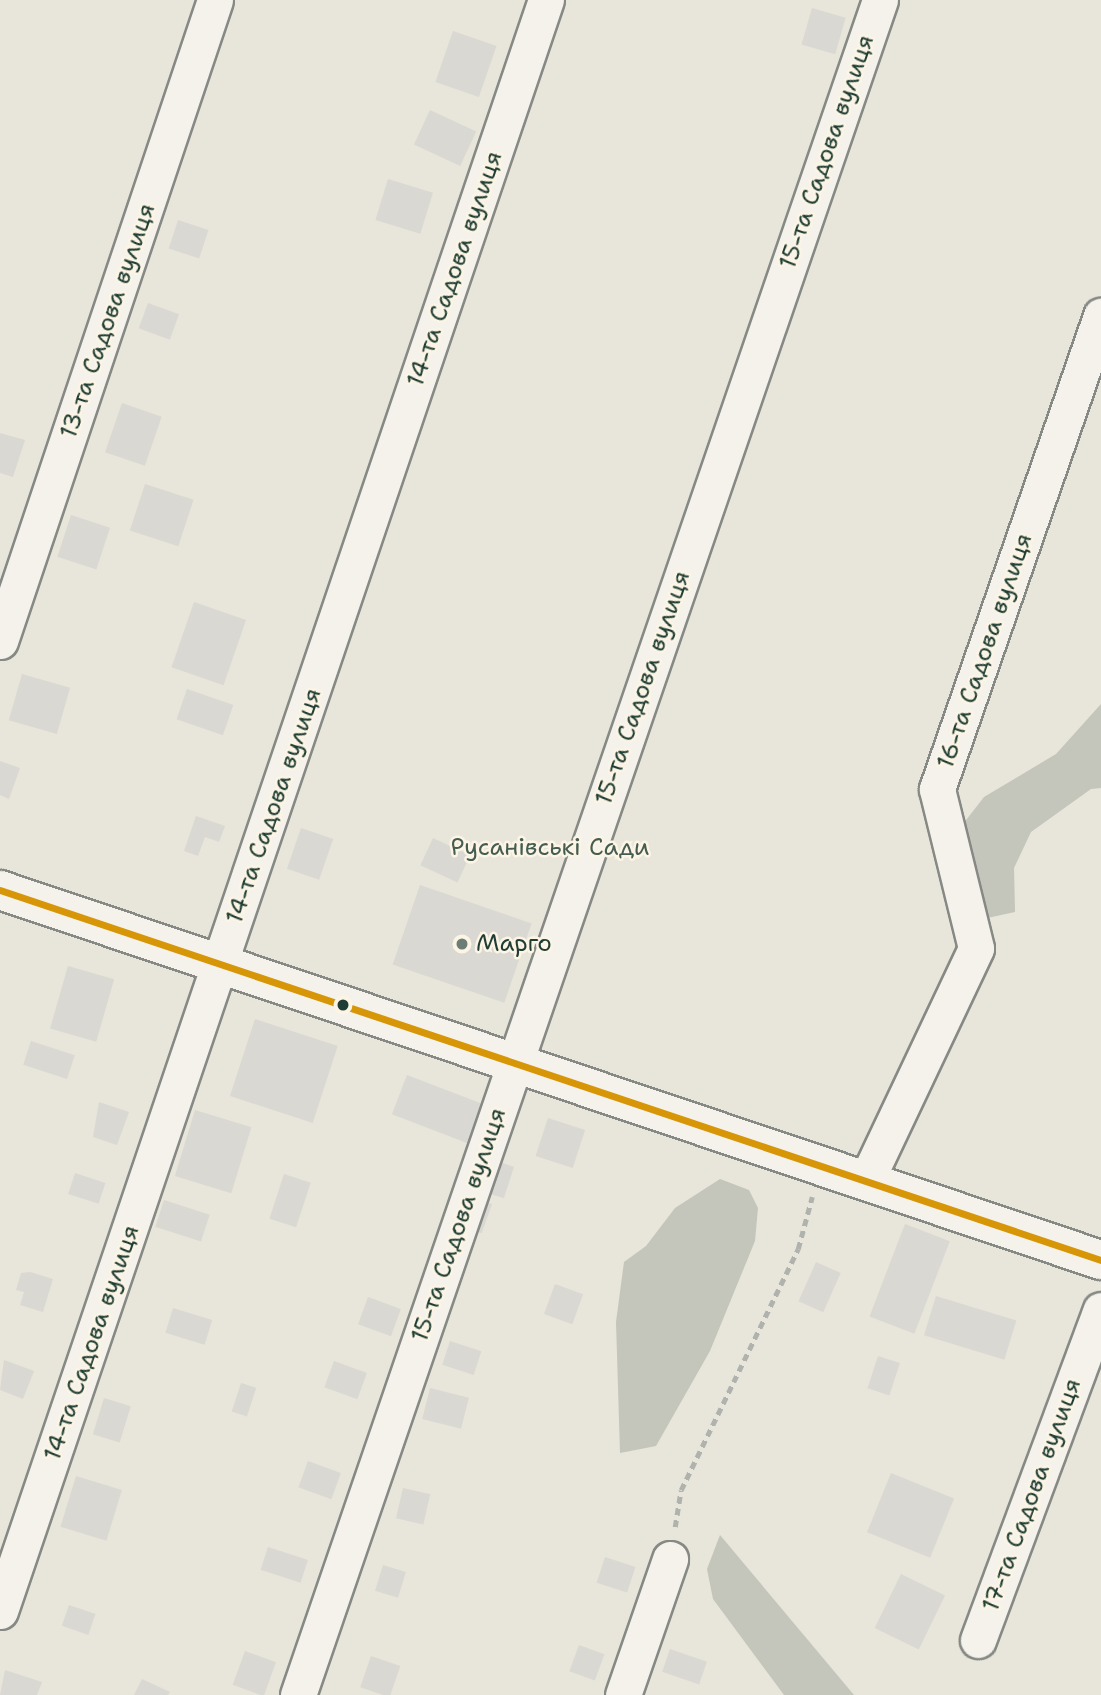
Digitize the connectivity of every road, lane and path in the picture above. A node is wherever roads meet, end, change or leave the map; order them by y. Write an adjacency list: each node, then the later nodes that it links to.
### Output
1 (215, 0): 5 (street, 13-та Садова вулиця)
2 (546, 0): 7 (street, 14-та Садова вулиця)
3 (880, 0): 8 (street, 15-та Садова вулиця)
4 (1101, 316): 10 (street, 16-та Садова вулиця)
5 (0, 641)
6 (0, 890): 7 (main road)
7 (222, 964): 8 (main road); 14 (street, 14-та Садова вулиця)
8 (515, 1062): 9 (main road); 16 (street, 15-та Садова вулиця)
9 (821, 1165): 10 (main road); 13 (path)
10 (867, 1179): 11 (main road)
11 (1101, 1259)
12 (1101, 1310): 15 (street, 17-та Садова вулиця)
13 (670, 1559): 17 (street)
14 (0, 1611)
15 (978, 1640)
16 (298, 1695)
17 (623, 1695)

